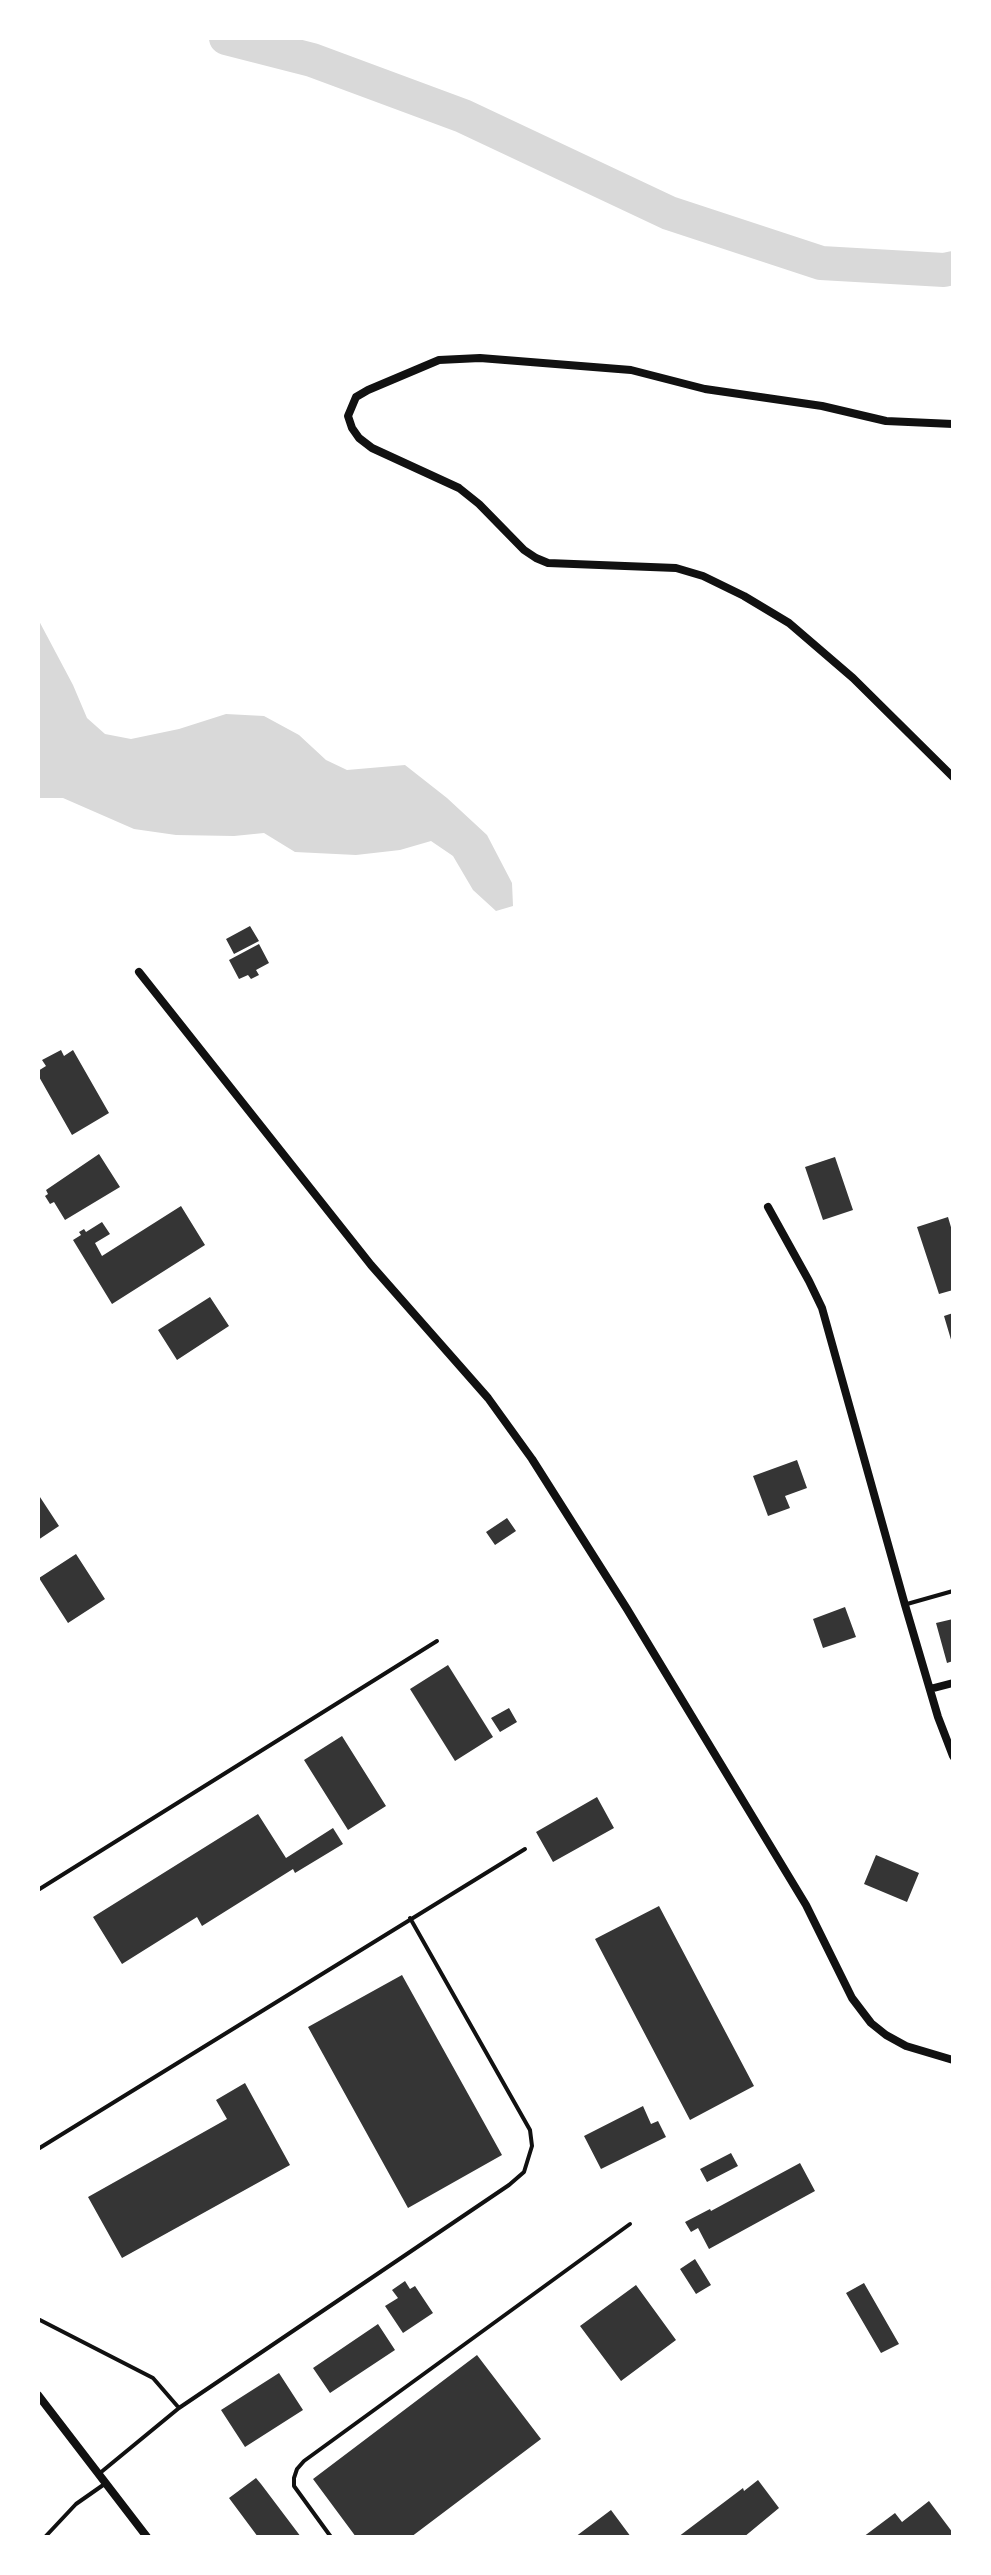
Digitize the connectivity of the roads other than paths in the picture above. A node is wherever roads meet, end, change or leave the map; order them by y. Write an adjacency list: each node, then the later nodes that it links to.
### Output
1 (953, 424): 2 (street)
2 (953, 777)
3 (139, 972): 14 (street)
4 (768, 1207): 6 (street)
5 (953, 1591): 6 (lane)
6 (905, 1605): 9 (street)
7 (437, 1641): 12 (lane)
8 (953, 1683): 9 (street)
9 (930, 1689): 10 (street)
10 (953, 1756)
11 (525, 1849): 13 (lane)
12 (38, 1890)
13 (410, 1918): 15 (lane); 19 (lane)
14 (953, 2060)
15 (38, 2149)
16 (630, 2224): 24 (lane)
17 (38, 2319): 19 (lane)
18 (38, 2395): 20 (street)
19 (179, 2408): 20 (lane)
20 (100, 2473): 21 (street)
21 (107, 2483): 22 (lane); 23 (street)
22 (45, 2537)
23 (147, 2537)
24 (331, 2537)

